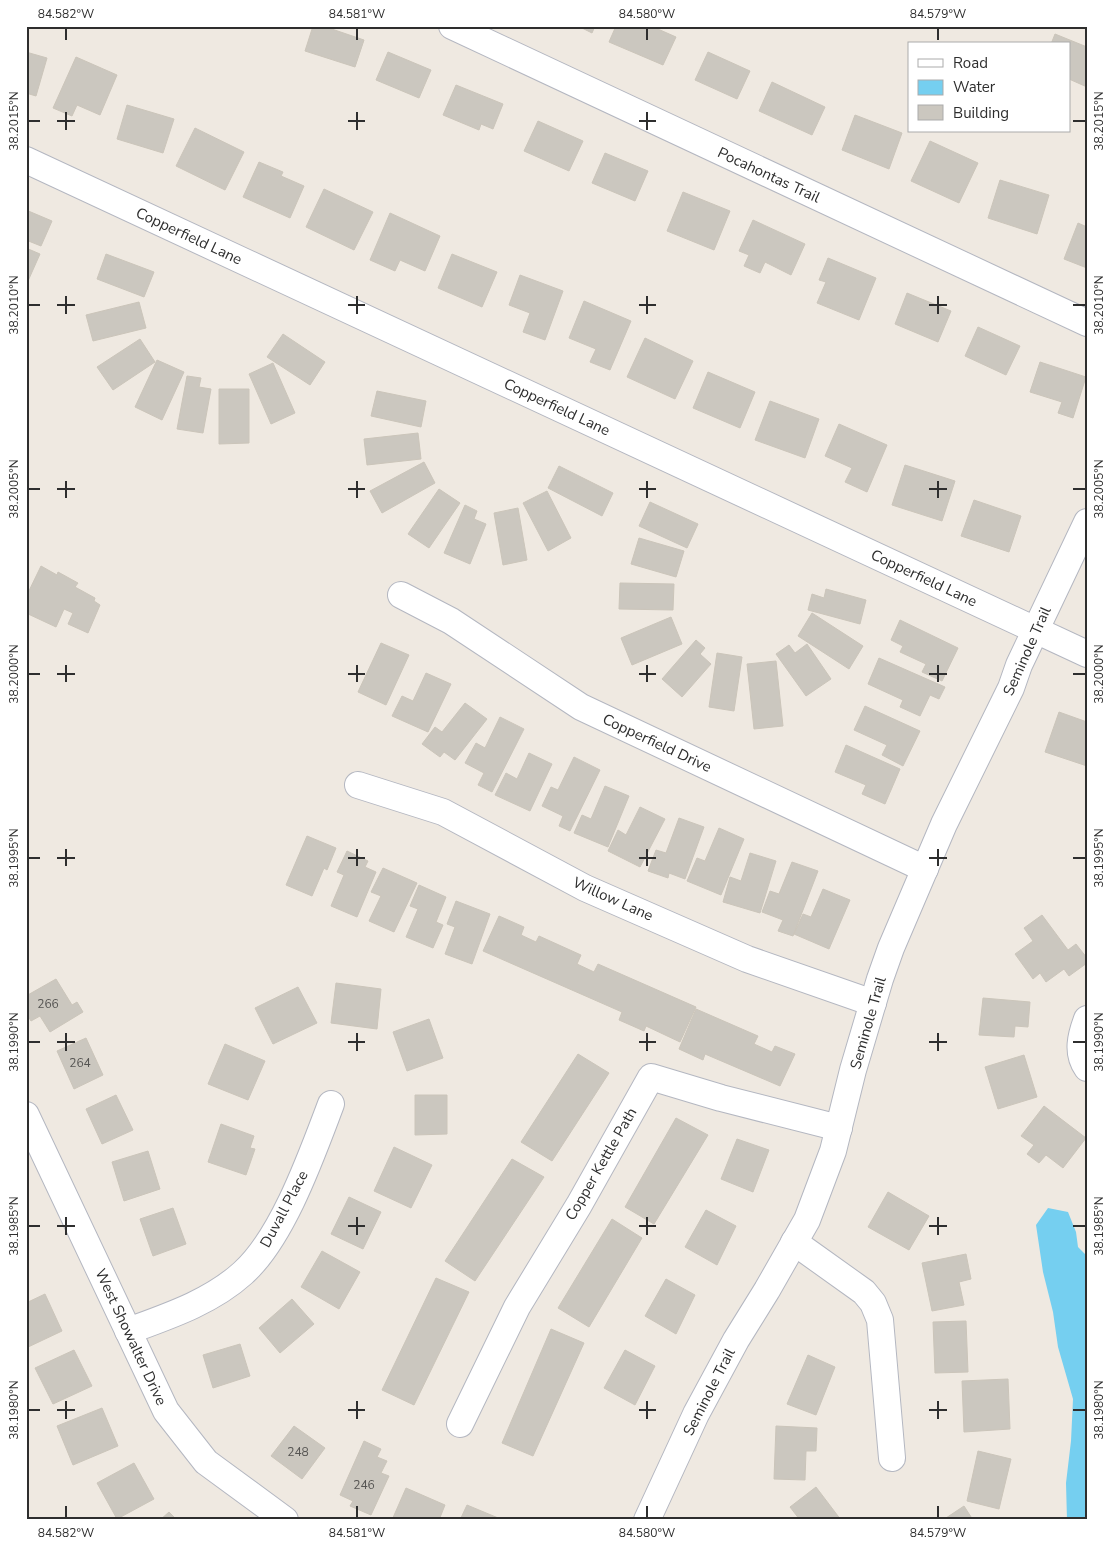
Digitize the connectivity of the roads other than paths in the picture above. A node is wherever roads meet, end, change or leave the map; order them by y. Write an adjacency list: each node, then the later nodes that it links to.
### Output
1 (452, 26): 3 (street, Pocahontas Trail)
2 (26, 160): 6 (street, Copperfield Lane)
3 (1087, 323)
4 (1087, 522): 6 (street, Seminole Trail)
5 (401, 596): 9 (street, Copperfield Drive)
6 (1036, 631): 7 (street, Copperfield Lane); 9 (street, Seminole Trail)
7 (1087, 654)
8 (358, 785): 10 (street, Willow Lane)
9 (925, 869): 10 (street, Seminole Trail)
10 (873, 1003): 15 (street, Seminole Trail)
11 (1087, 1019): 12 (street)
12 (1087, 1068)
13 (331, 1104): 17 (street, Duvall Place)
14 (26, 1115): 17 (street, West Showalter Drive)
15 (839, 1128): 16 (street, Seminole Trail); 18 (street, Copper Kettle Path)
16 (794, 1242): 19 (street); 21 (street, Seminole Trail)
17 (128, 1331): 20 (street, West Showalter Drive)
18 (460, 1424)
19 (892, 1458)
20 (285, 1520)
21 (647, 1520)

